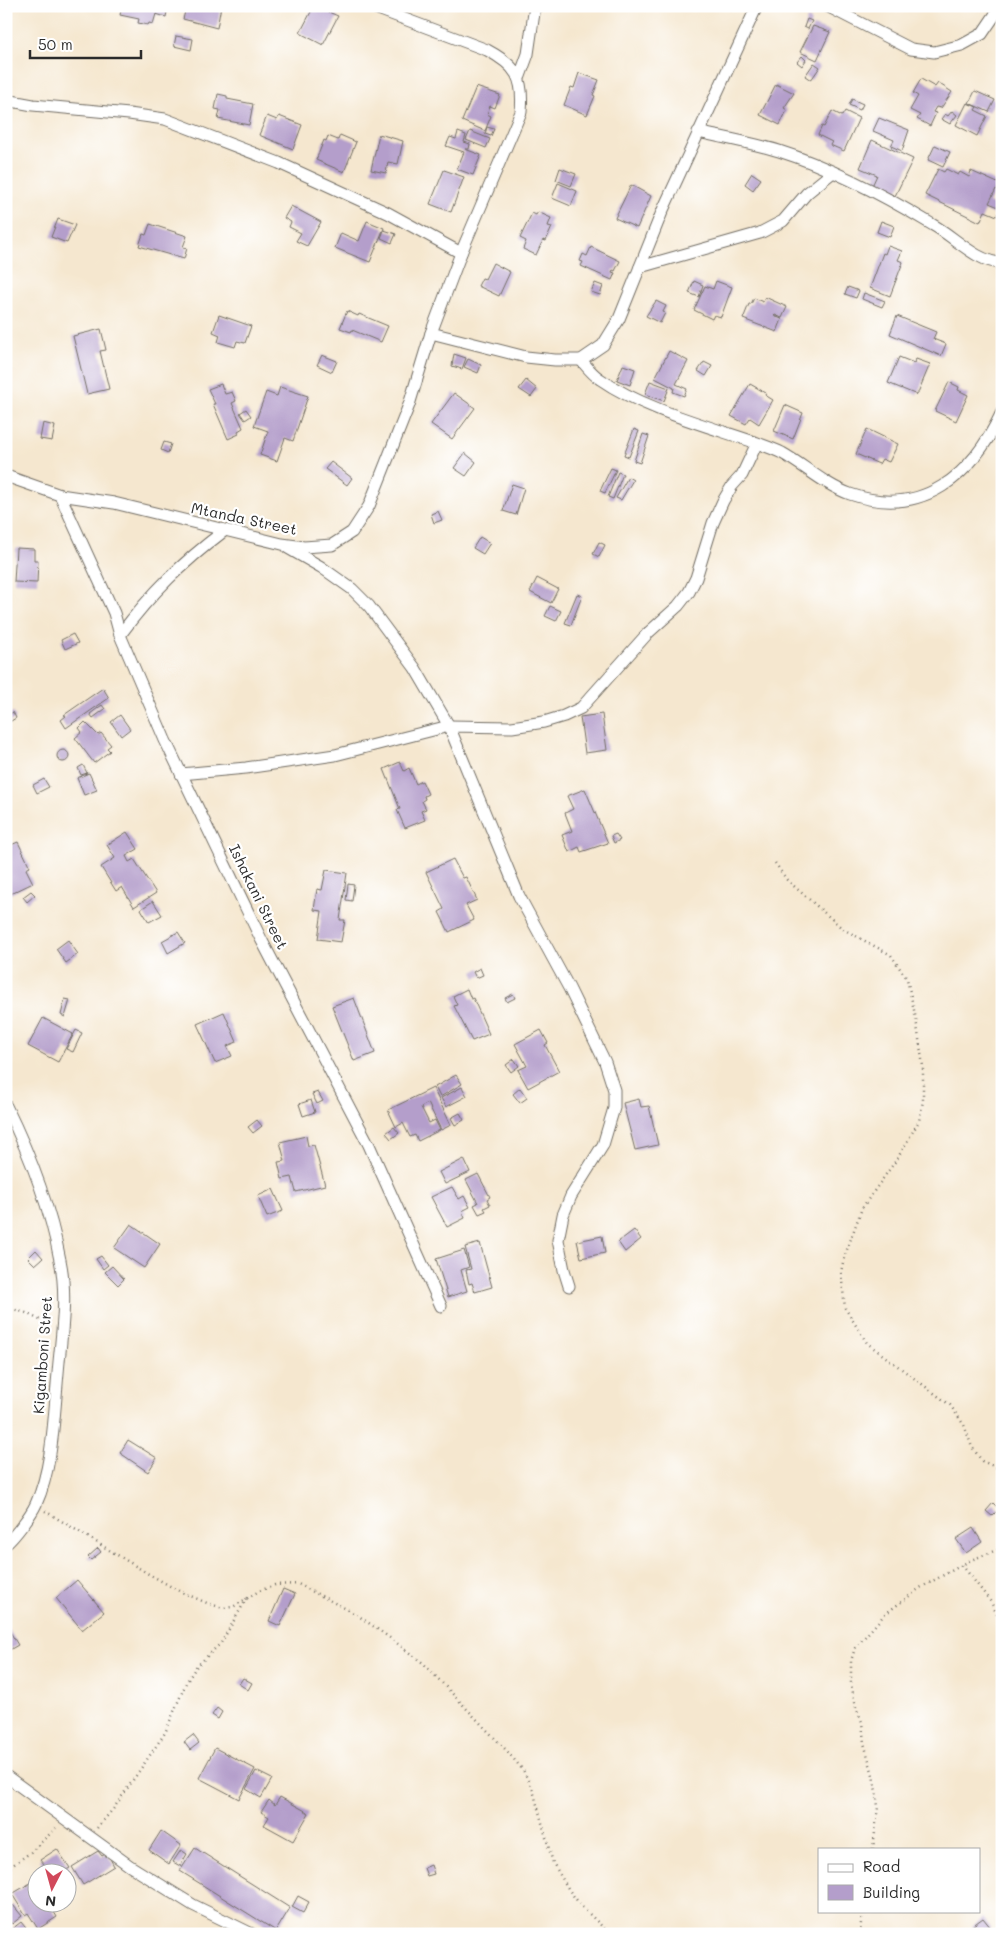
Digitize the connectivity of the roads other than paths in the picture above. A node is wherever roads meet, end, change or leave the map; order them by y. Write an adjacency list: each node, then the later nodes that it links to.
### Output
1 (370, 6): 6 (street)
2 (535, 6): 6 (street)
3 (757, 6): 8 (street)
4 (827, 6): 5 (street)
5 (1000, 6)
6 (520, 76): 10 (street, Mtanda Street)
7 (6, 100): 10 (street)
8 (698, 132): 9 (street); 12 (street)
9 (833, 172): 11 (street); 12 (street)
10 (461, 253): 13 (street, Mtanda Street)
11 (1002, 263)
12 (640, 267): 14 (street)
13 (431, 333): 14 (street); 20 (street, Mtanda Street)
14 (581, 360): 16 (street)
15 (1002, 412): 16 (street)
16 (757, 443): 22 (street)
17 (6, 476): 18 (street, Mtanda Street)
18 (60, 495): 19 (street, Mtanda Street); 21 (street, Ishakani Street)
19 (224, 531): 20 (street, Mtanda Street); 21 (street)
20 (282, 544): 22 (street)
21 (120, 635): 23 (street, Ishakani Street)
22 (449, 726): 23 (street); 25 (street)
23 (181, 774): 26 (street, Ishakani Street)
24 (6, 1106): 27 (street, Kigamboni Stret)
25 (569, 1286)
26 (442, 1306)
27 (6, 1544)
28 (6, 1776): 29 (street)
29 (252, 1934)

